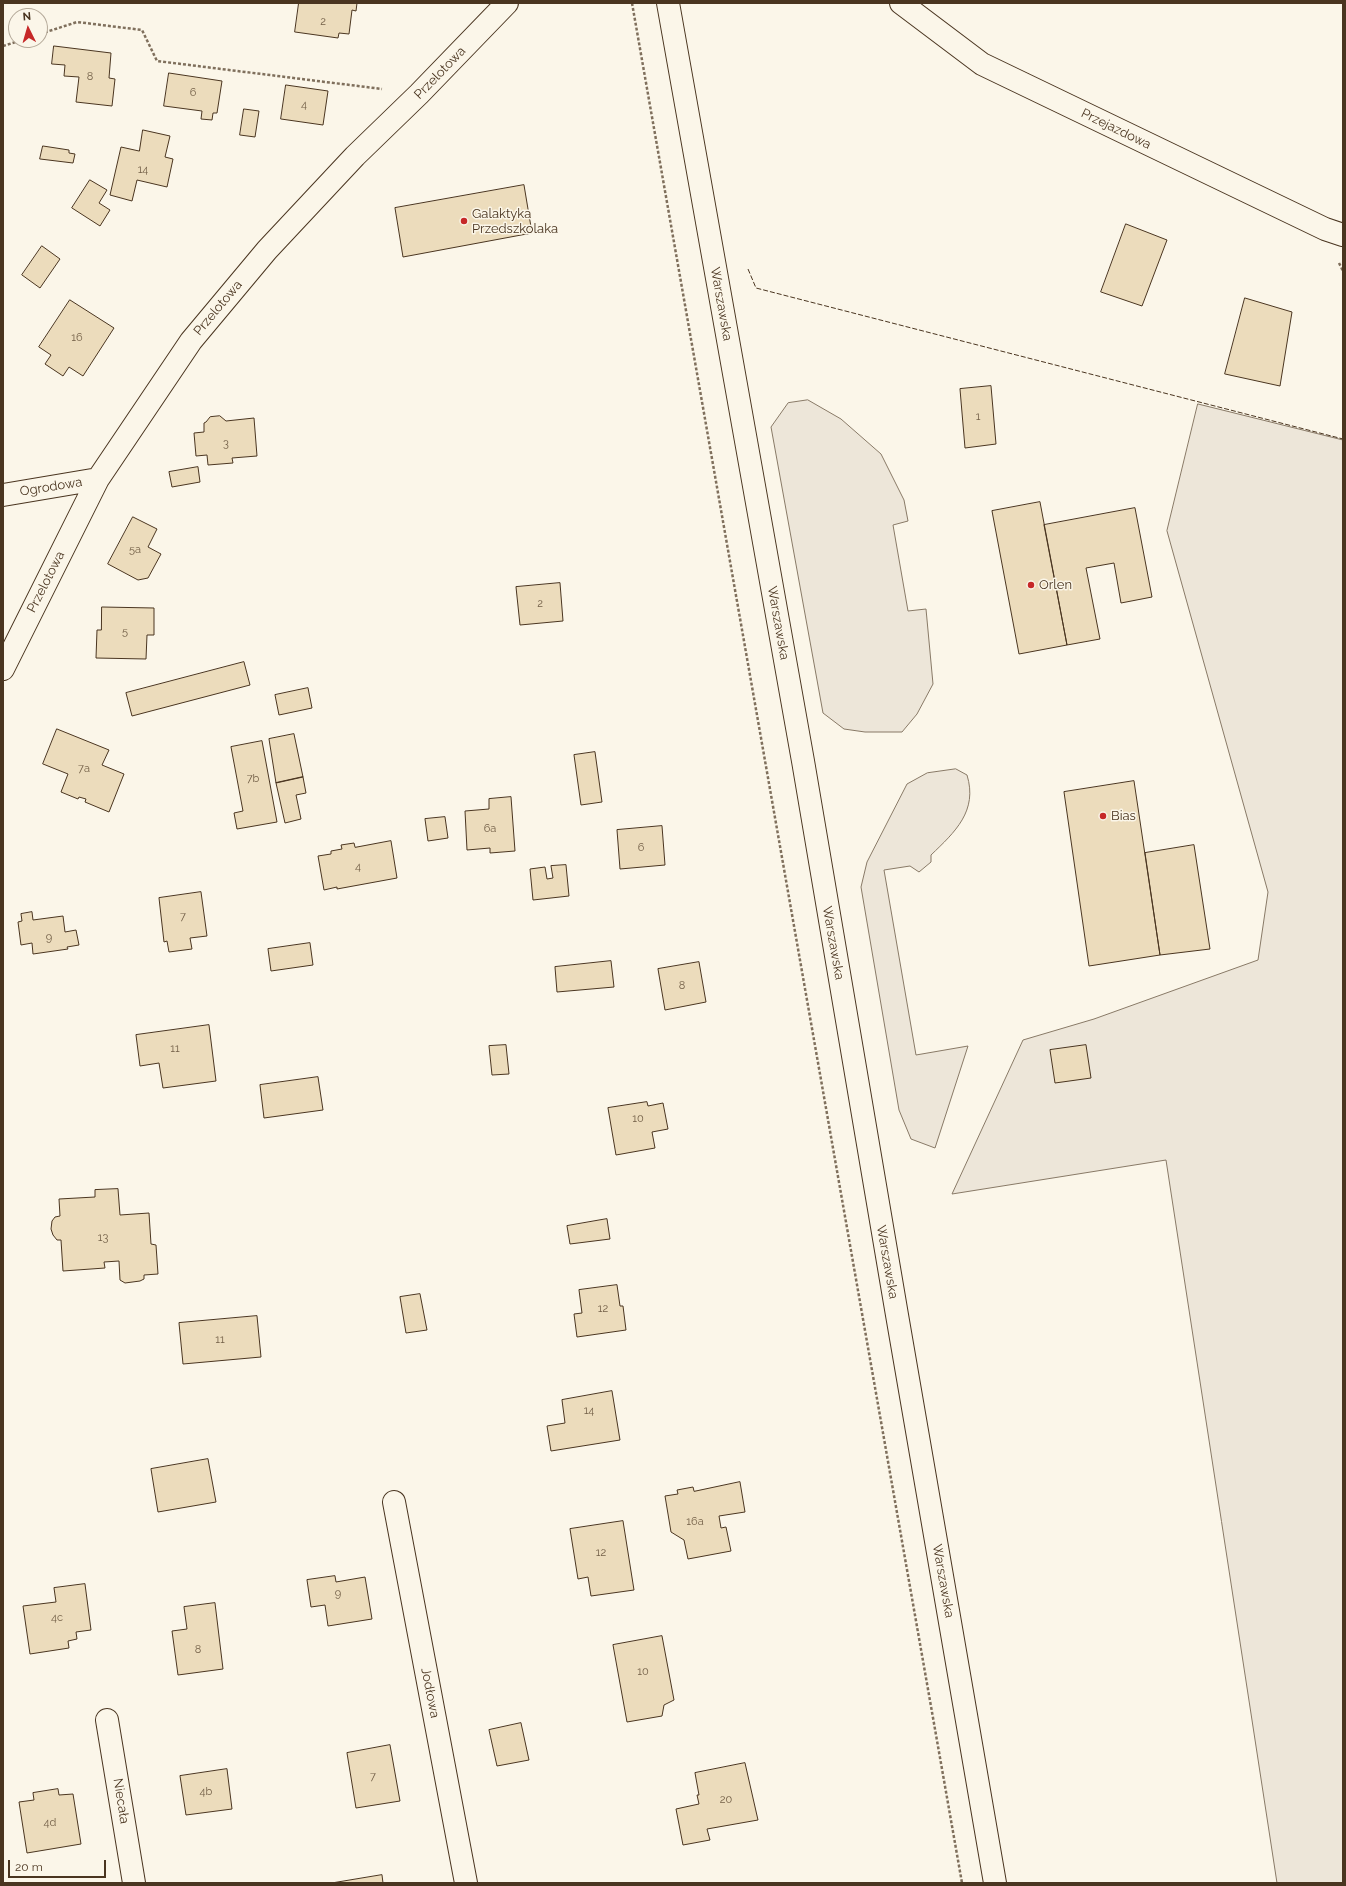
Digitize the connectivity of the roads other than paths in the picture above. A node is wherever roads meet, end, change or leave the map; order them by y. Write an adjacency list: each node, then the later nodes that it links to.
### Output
1 (508, 3): 5 (street, Przelotowa)
2 (668, 3): 12 (street, Warszawska)
3 (901, 3): 4 (street, Przejazdowa)
4 (1343, 235)
5 (98, 479): 6 (street, Ogrodowa); 7 (street, Przelotowa)
6 (3, 495)
7 (3, 669)
8 (394, 1502): 11 (street, Jodłowa)
9 (107, 1720): 10 (street, Niecała)
10 (134, 1883)
11 (466, 1883)
12 (996, 1883)

